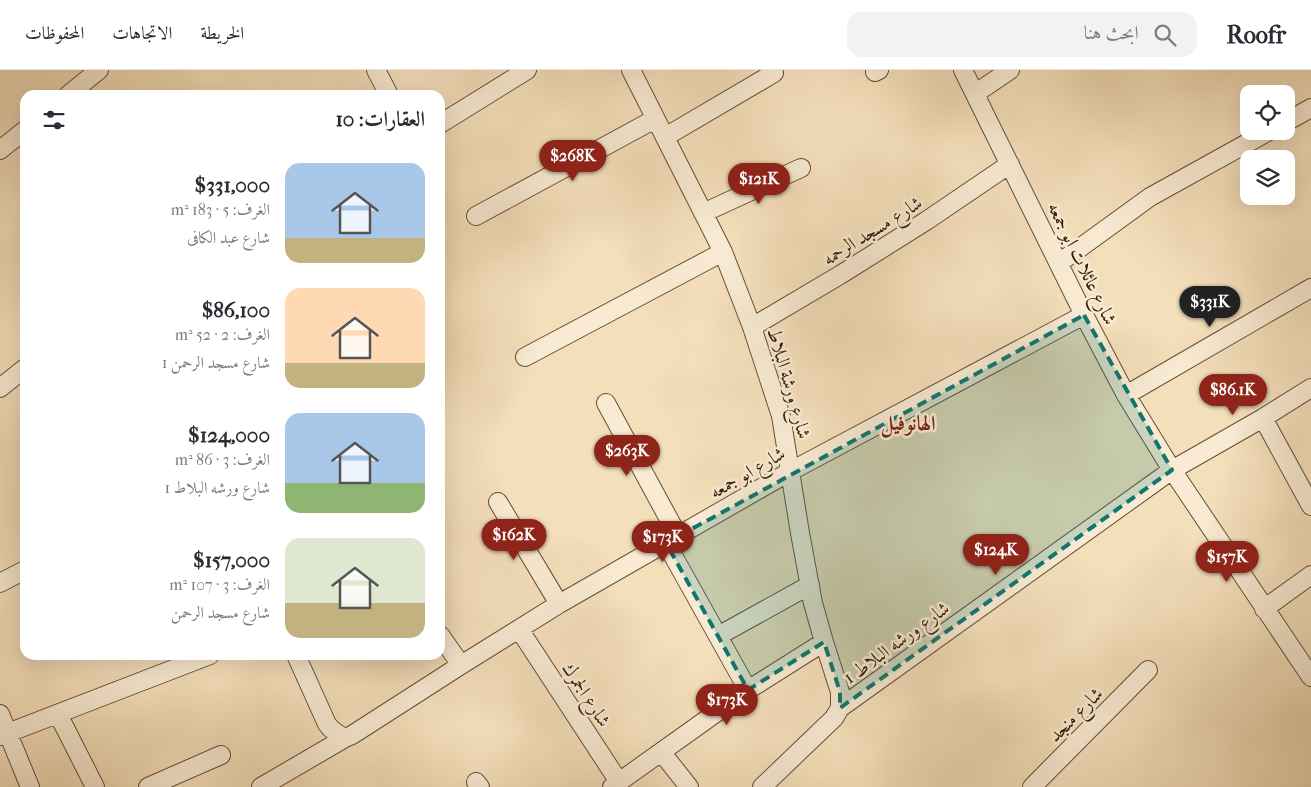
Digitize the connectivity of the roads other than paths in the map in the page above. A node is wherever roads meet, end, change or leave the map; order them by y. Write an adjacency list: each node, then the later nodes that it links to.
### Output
1 (99, 70): 8 (street)
2 (376, 70): 9 (street)
3 (527, 70): 14 (street)
4 (631, 70): 13 (street, شارع ورشة البلاط)
5 (963, 70): 10 (street, شارع عائلات ابو جمعه)
6 (1010, 70): 10 (street)
7 (774, 73): 16 (street)
8 (78, 90)
9 (386, 90)
10 (976, 93): 19 (street, شارع عائلات ابو جمعه)
11 (1311, 108): 12 (street)
12 (1295, 117)
13 (656, 119): 16 (street, شارع ورشة البلاط); 22 (street)
14 (445, 121)
15 (20, 134): 18 (street)
16 (665, 137): 21 (street, شارع ورشة البلاط)
17 (1253, 140): 24 (street)
18 (0, 150)
19 (1010, 164): 24 (street, شارع عائلات ابو جمعه); 27 (street, شارع مسجد الرحمه)
20 (801, 168): 21 (street)
21 (703, 214): 23 (street, شارع ورشة البلاط)
22 (476, 216)
23 (723, 252): 27 (street, شارع ورشة البلاط); 28 (street)
24 (1059, 263): 26 (street, شارع عائلات ابو جمعه)
25 (1311, 288): 32 (street)
26 (1084, 315): 32 (street, شارع عائلات ابو جمعه); 36 (street, شارع ابو جمعه)
27 (752, 327): 36 (street, شارع ورشة البلاط)
28 (525, 357)
29 (20, 372): 30 (street)
30 (1, 385)
31 (1311, 388): 34 (street, شارع ورشه البلاط 1)
32 (1126, 395): 35 (street, شارع عائلات ابو جمعه)
33 (606, 403): 39 (street)
34 (1263, 418): 35 (street, شارع ورشه البلاط 1); 38 (street)
35 (1172, 470): 45 (street, شارع عائلات ابو جمعه); 56 (street, شارع ورشه البلاط 1)
36 (791, 471): 39 (street, شارع ابو جمعه); 43 (street, شارع ورشة البلاط)
37 (498, 502): 44 (street)
38 (1311, 506)
39 (672, 540): 44 (street, شارع ابو جمعه); 47 (street)
40 (20, 573): 42 (street)
41 (1311, 576): 45 (street)
42 (0, 583)
43 (810, 585): 47 (street); 49 (street, شارع ورشة البلاط)
44 (559, 604): 46 (street, شارع ابو جمعه)
45 (1264, 609): 54 (street, شارع عائلات ابو جمعه)
46 (519, 629): 52 (street, شارع ابو جمعه); 63 (street, شارع الجمرك)
47 (718, 636): 55 (street)
48 (445, 642): 52 (street)
49 (824, 642): 55 (street); 56 (street, شارع ورشة البلاط)
50 (197, 660): 58 (street)
51 (298, 660): 60 (street)
52 (461, 665): 60 (street, شارع ابو جمعه)
53 (1148, 670): 70 (street, شارع منجد)
54 (1311, 677)
55 (748, 690): 61 (street)
56 (840, 708): 69 (street)
57 (0, 714): 59 (street)
58 (58, 714): 59 (street); 65 (street)
59 (4, 735): 64 (street)
60 (346, 738): 67 (street, شارع ابو جمعه)
61 (662, 752): 63 (street); 68 (street)
62 (221, 755): 66 (street)
63 (616, 784)
64 (30, 787)
65 (95, 787)
66 (148, 787)
67 (261, 787)
68 (689, 787)
69 (762, 787)
70 (1032, 787)

